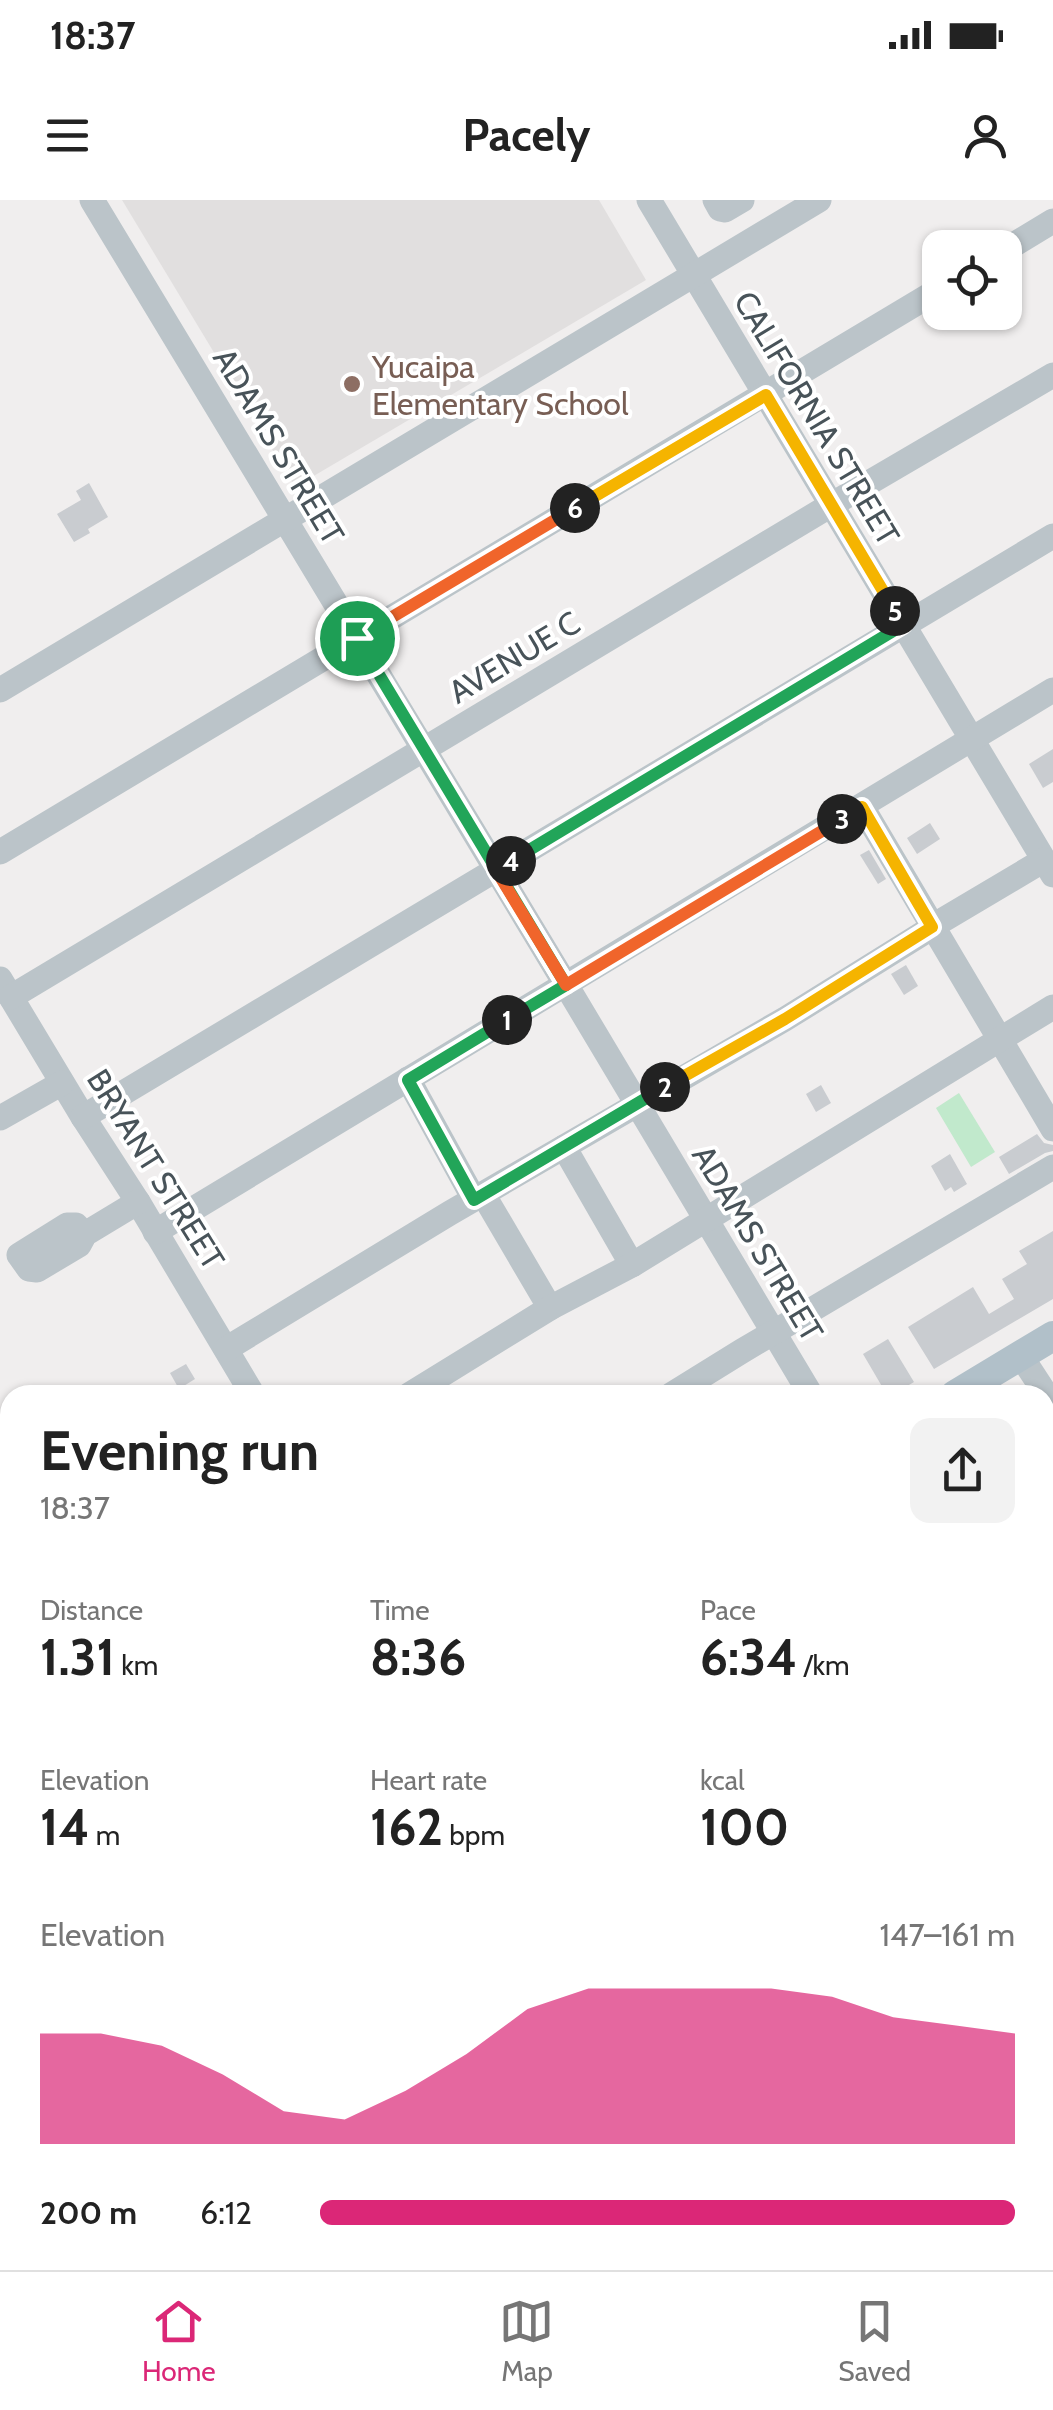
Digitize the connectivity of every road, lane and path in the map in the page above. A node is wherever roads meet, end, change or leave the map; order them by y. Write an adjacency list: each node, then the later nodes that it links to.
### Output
1 (92, 200): 13 (street, ADAMS STREET)
2 (649, 200): 8 (street, CALIFORNIA STREET)
3 (715, 200): 4 (street)
4 (742, 200)
5 (819, 200): 8 (street)
6 (1053, 221): 7 (street)
7 (1022, 240)
8 (694, 276): 11 (street, CALIFORNIA STREET); 13 (street)
9 (922, 301): 11 (street)
10 (1053, 375): 12 (street, AVENUE C)
11 (766, 395): 12 (street, CALIFORNIA STREET); 16 (street)
12 (832, 505): 15 (street, CALIFORNIA STREET); 20 (street, AVENUE C)
13 (286, 519): 16 (street, ADAMS STREET); 17 (street)
14 (1053, 536): 15 (street)
15 (903, 625): 19 (street, CALIFORNIA STREET); 24 (street)
16 (357, 638): 20 (street, ADAMS STREET); 22 (street)
17 (0, 690)
18 (1053, 690): 19 (street)
19 (974, 740): 21 (street); 23 (street, CALIFORNIA STREET)
20 (424, 749): 24 (street, ADAMS STREET); 27 (street, AVENUE C)
21 (862, 807): 25 (street); 26 (street)
22 (0, 852)
23 (1049, 868): 25 (street)
24 (496, 870): 26 (street, ADAMS STREET); 34 (street)
25 (938, 924): 29 (street); 32 (street)
26 (566, 985): 30 (street); 32 (street, ADAMS STREET)
27 (5, 988): 31 (street, BRYANT STREET)
28 (1053, 1007): 29 (street)
29 (1000, 1038): 35 (street); 40 (street)
30 (408, 1080): 38 (street); 41 (street)
31 (62, 1082): 33 (street); 34 (street, BRYANT STREET)
32 (636, 1105): 36 (street); 40 (street, ADAMS STREET)
33 (0, 1118)
34 (83, 1118): 39 (street, BRYANT STREET)
35 (1053, 1128)
36 (564, 1148): 38 (street); 43 (street)
37 (1053, 1167): 45 (street)
38 (478, 1197): 44 (street); 47 (street)
39 (138, 1202): 41 (street, BRYANT STREET); 42 (street)
40 (705, 1218): 43 (street); 45 (street, ADAMS STREET)
41 (156, 1232): 47 (street, BRYANT STREET)
42 (85, 1234)
43 (632, 1265): 44 (street)
44 (550, 1308): 50 (street)
45 (775, 1332): 51 (street); 52 (street, ADAMS STREET)
46 (1053, 1336): 48 (main road)
47 (226, 1349): 49 (street, BRYANT STREET)
48 (1020, 1356): 53 (main road); 54 (street)
49 (247, 1385)
50 (425, 1385)
51 (688, 1385)
52 (804, 1385)
53 (972, 1385)
54 (1040, 1385)

